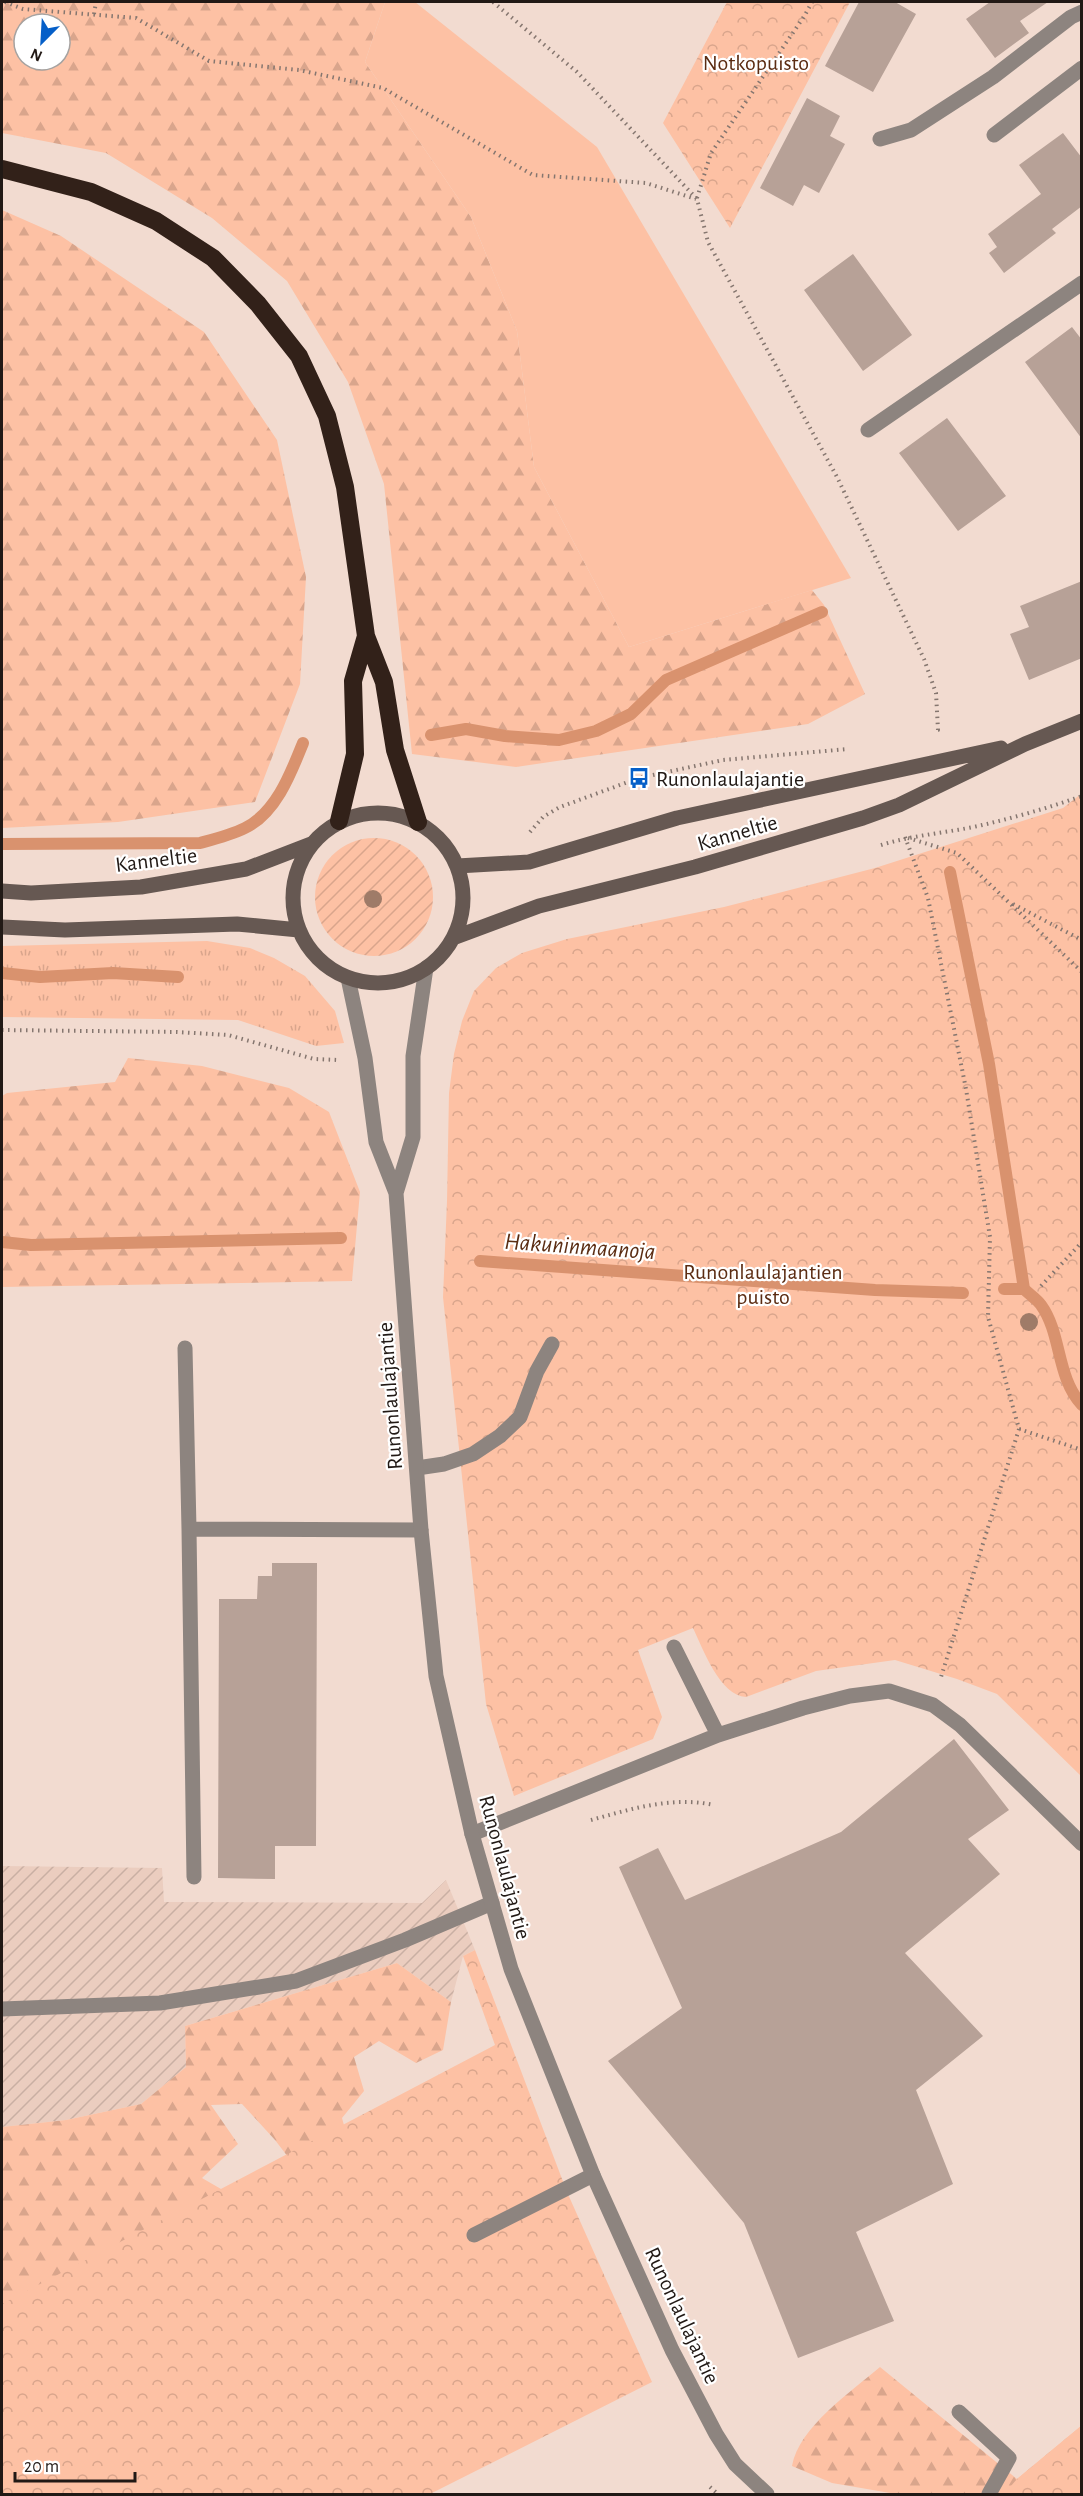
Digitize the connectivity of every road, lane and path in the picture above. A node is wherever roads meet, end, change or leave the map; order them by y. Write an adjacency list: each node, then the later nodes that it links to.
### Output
1 (5, 2): 6 (path)
2 (96, 2): 6 (path)
3 (493, 2): 11 (path)
4 (812, 2): 11 (path)
5 (1082, 12): 9 (street)
6 (94, 14): 11 (path)
7 (1082, 68): 8 (street)
8 (994, 135)
9 (880, 140)
10 (2, 169): 14 (highway)
11 (697, 199): 16 (path)
12 (1082, 283): 13 (street)
13 (868, 430)
14 (366, 636): 19 (highway); 20 (highway)
15 (1082, 721): 17 (main road, Kanneltie)
16 (938, 730)
17 (1025, 744): 24 (main road, Kanneltie); 29 (main road, Kanneltie)
18 (1082, 796): 21 (path)
19 (339, 821): 20 (main road); 22 (main road)
20 (418, 822): 24 (main road)
21 (905, 837): 23 (path); 26 (path); 41 (path)
22 (311, 844): 25 (main road, Kanneltie); 28 (main road)
23 (878, 846)
24 (457, 866): 29 (main road)
25 (2, 891)
26 (1007, 901): 30 (path); 32 (path)
27 (2, 927): 28 (main road)
28 (299, 930): 33 (main road)
29 (453, 938): 31 (main road)
30 (1082, 940)
31 (426, 968): 33 (main road); 36 (street, Runonlaulajantie)
32 (1082, 972)
33 (348, 978): 35 (street, Runonlaulajantie)
34 (2, 1030): 35 (path)
35 (365, 1058): 36 (street, Runonlaulajantie)
36 (396, 1193): 43 (street, Runonlaulajantie)
37 (1082, 1242): 38 (path)
38 (1041, 1286)
39 (552, 1344): 43 (street)
40 (185, 1348): 44 (street)
41 (1019, 1429): 42 (path); 47 (path)
42 (1082, 1450)
43 (417, 1468): 45 (street, Runonlaulajantie)
44 (189, 1529): 45 (street); 53 (street)
45 (421, 1530): 51 (street, Runonlaulajantie)
46 (674, 1647): 48 (street)
47 (933, 1705): 48 (street); 52 (street)
48 (718, 1735): 51 (street)
49 (714, 1805): 50 (path)
50 (582, 1822)
51 (472, 1834): 54 (street, Runonlaulajantie)
52 (1082, 1844)
53 (194, 1877)
54 (492, 1903): 55 (street); 56 (street, Runonlaulajantie)
55 (2, 2009)
56 (593, 2175): 57 (street); 61 (street, Runonlaulajantie)
57 (474, 2235)
58 (959, 2412): 62 (street)
59 (710, 2487): 60 (path)
60 (717, 2494)
61 (767, 2494)
62 (989, 2494)

